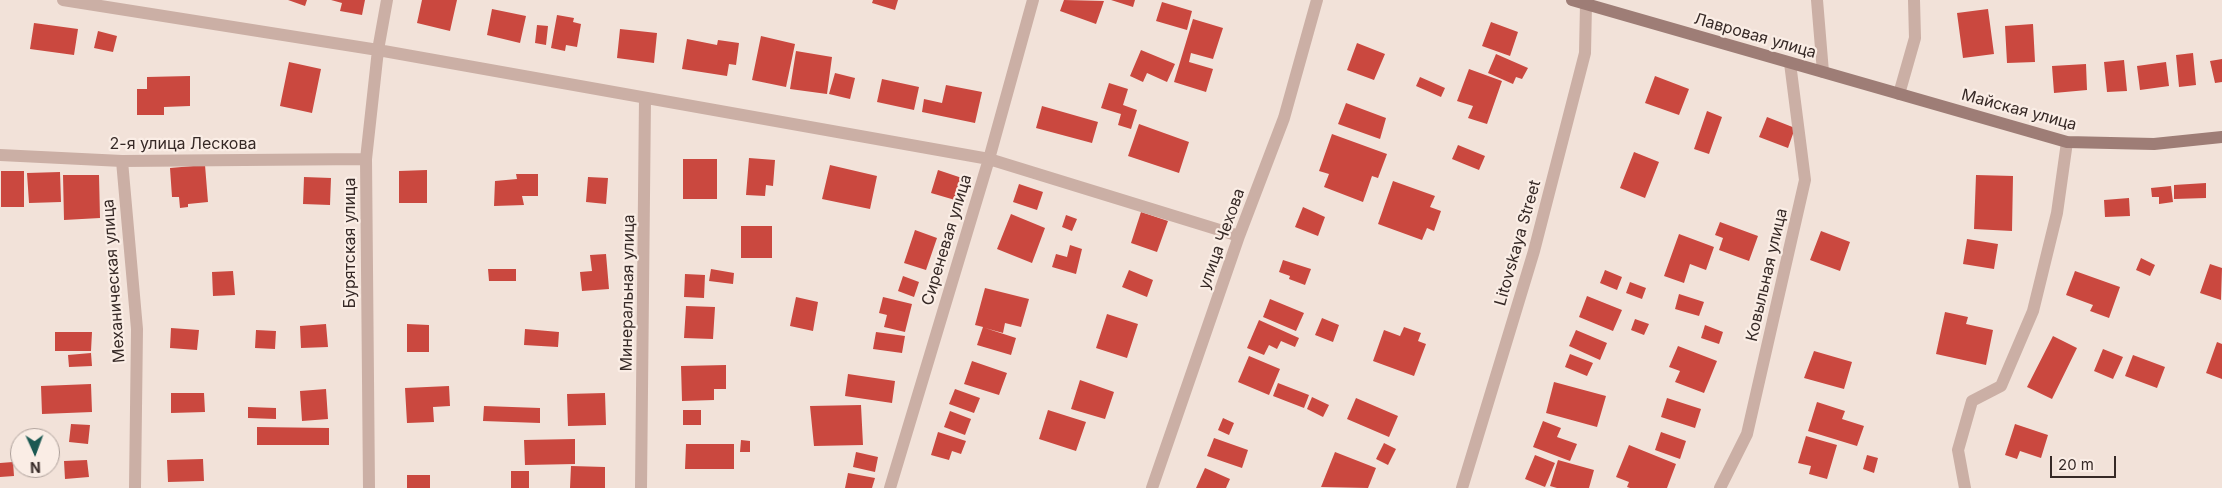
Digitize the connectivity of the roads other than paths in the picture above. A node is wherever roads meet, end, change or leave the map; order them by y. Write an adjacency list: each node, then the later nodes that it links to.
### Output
1 (64, 0): 9 (street)
2 (387, 0): 9 (street, Бурятская улица)
3 (1034, 0): 17 (street, Сиреневая улица)
4 (1317, 0): 20 (street, улица Чехова)
5 (1572, 0): 8 (street, Лавровая улица)
6 (1817, 0): 11 (street)
7 (1914, 0): 12 (street)
8 (1587, 2): 10 (street, Лавровая улица); 26 (street, Litovskaya Street)
9 (378, 50): 13 (street); 18 (street, Бурятская улица)
10 (1790, 63): 11 (street, Лавровая улица); 27 (street, Ковыльная улица)
11 (1823, 72): 12 (street, Лавровая улица)
12 (1899, 94): 15 (street, Майская улица)
13 (645, 98): 17 (street); 23 (street, Минеральная улица)
14 (2222, 137): 15 (street, Майская улица)
15 (2066, 142): 28 (street)
16 (0, 155): 19 (street, 2-я улица Лескова)
17 (989, 158): 20 (street); 24 (street, Сиреневая улица)
18 (366, 159): 19 (street, 2-я улица Лескова); 22 (street, Бурятская улица)
19 (122, 161): 21 (street, Механическая улица)
20 (1239, 236): 25 (street, улица Чехова)
21 (135, 488)
22 (369, 488)
23 (641, 488)
24 (890, 488)
25 (1152, 488)
26 (1462, 488)
27 (1720, 488)
28 (1965, 488)

